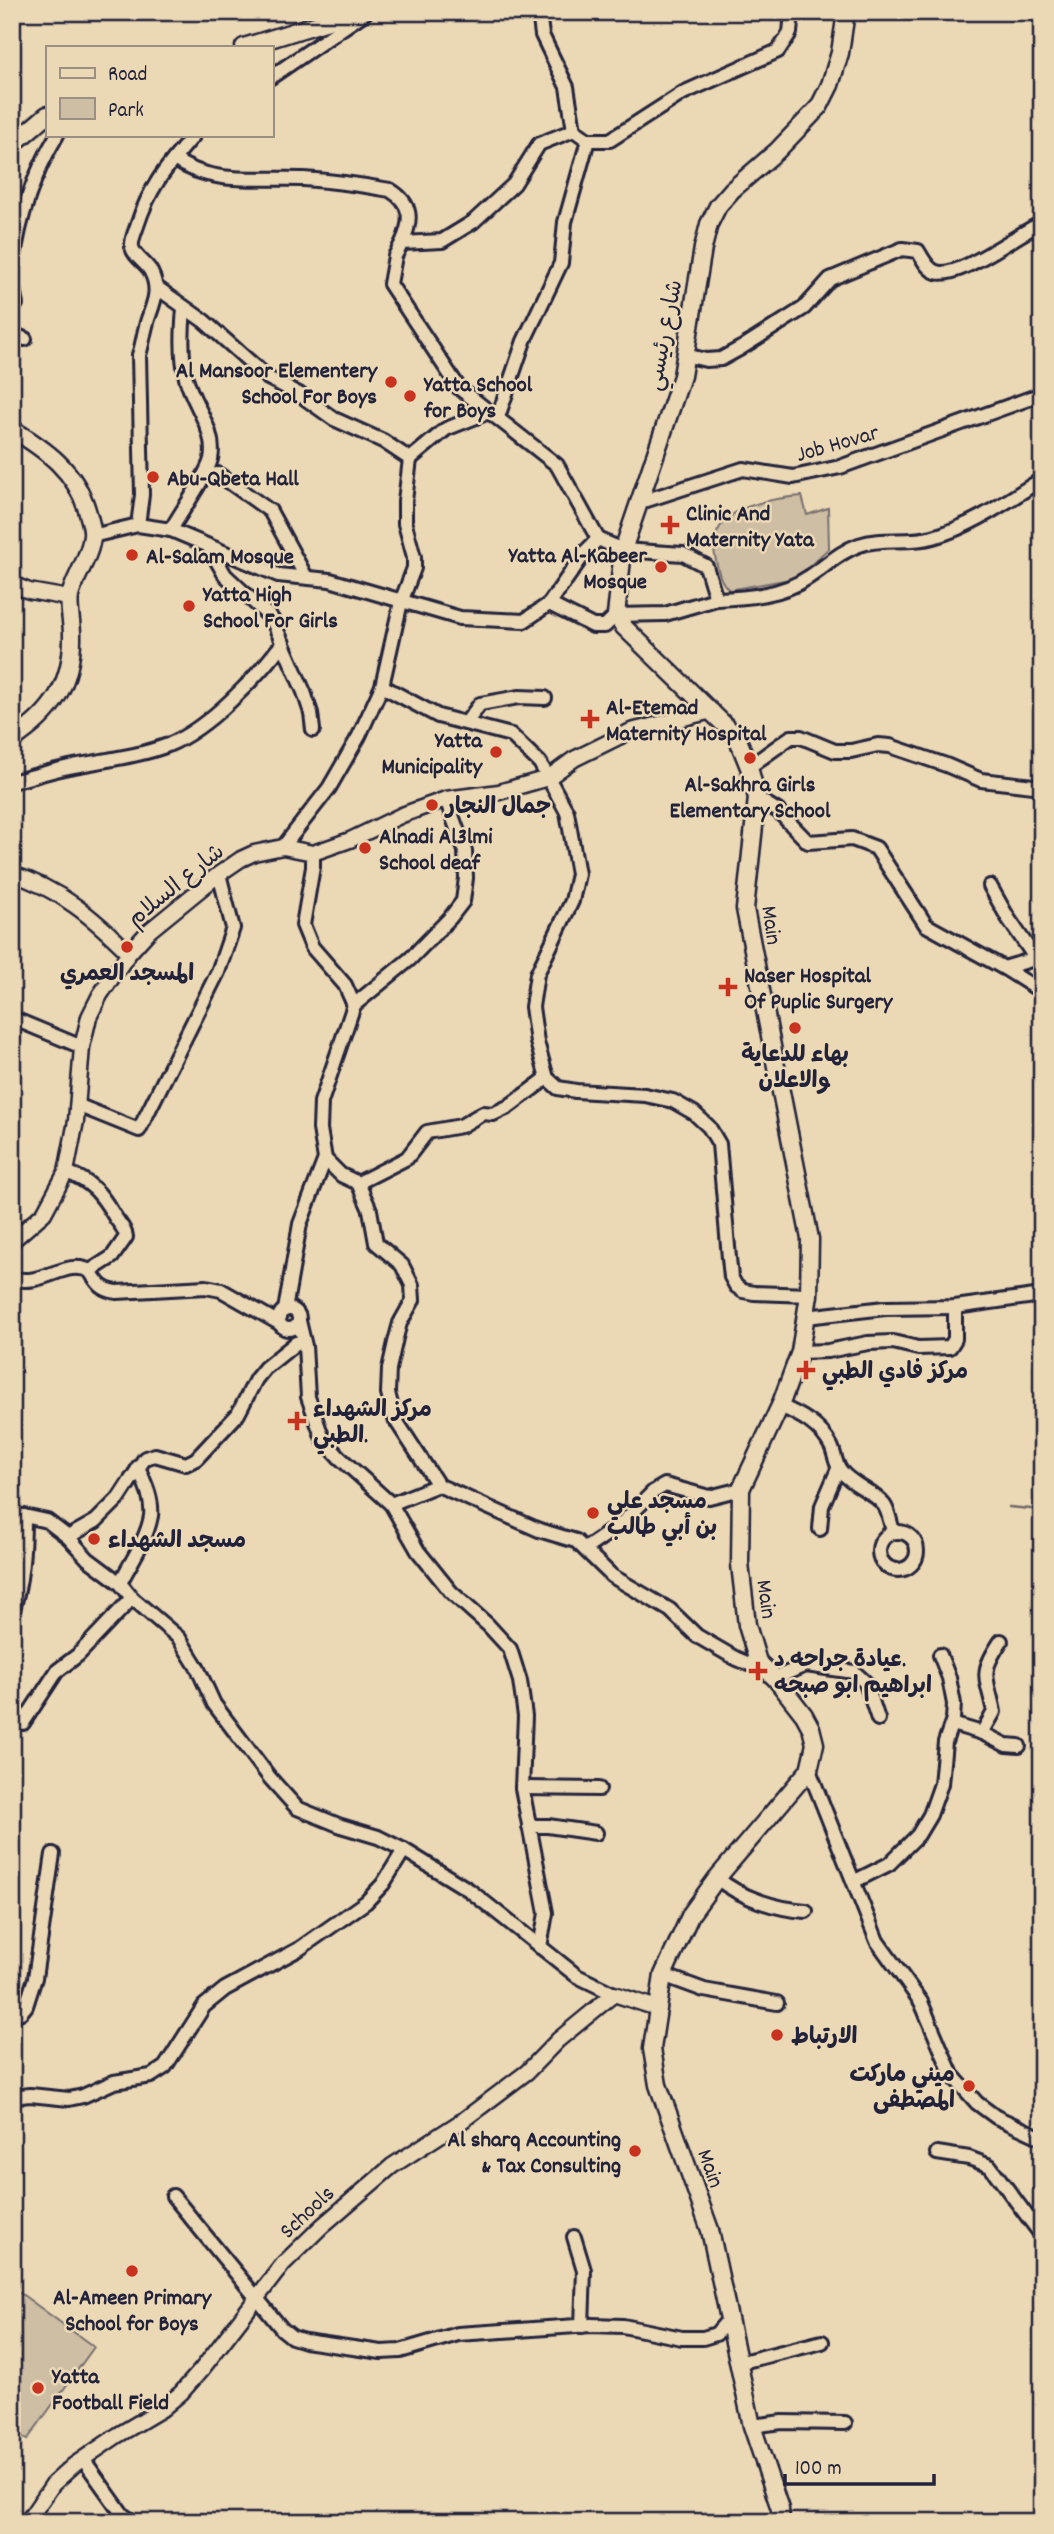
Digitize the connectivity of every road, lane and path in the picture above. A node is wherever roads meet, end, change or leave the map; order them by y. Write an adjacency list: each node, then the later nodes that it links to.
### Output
1 (357, 12): 6 (main road)
2 (366, 12): 7 (street)
3 (539, 12): 9 (street)
4 (792, 12): 12 (street)
5 (846, 12): 22 (main road, شارع رئيسي)
6 (247, 46)
7 (273, 77)
8 (46, 115): 13 (main road)
9 (574, 130): 12 (street); 16 (street)
10 (56, 136): 17 (street)
11 (193, 136): 14 (street)
12 (588, 140): 24 (street)
13 (12, 145)
14 (174, 159): 16 (street); 19 (street)
15 (1042, 223): 22 (street)
16 (402, 243): 24 (street)
17 (12, 272)
18 (12, 284): 20 (street)
19 (156, 287): 21 (street); 30 (street)
20 (16, 304)
21 (184, 308): 26 (street); 27 (street)
22 (685, 355): 29 (main road, شارع رئيسي)
23 (1042, 394): 29 (street, Job Hovar)
24 (493, 414): 26 (street); 33 (street)
25 (12, 429): 32 (main road)
26 (410, 459): 40 (street)
27 (204, 476): 31 (street); 36 (street)
28 (1042, 479): 39 (street)
29 (641, 502): 35 (main road, شارع رئيسي)
30 (138, 525): 31 (street); 32 (street)
31 (171, 530): 34 (street)
32 (92, 536): 38 (main road)
33 (598, 539): 35 (street); 41 (street)
34 (209, 547): 36 (street); 43 (street)
35 (623, 550): 39 (street); 42 (main road, شارع رئيسي)
36 (306, 577): 40 (street)
37 (12, 584): 38 (street)
38 (69, 598): 49 (main road)
39 (716, 599): 42 (street)
40 (401, 603): 41 (street); 44 (street)
41 (550, 604): 42 (street)
42 (616, 615): 46 (main road)
43 (283, 643): 48 (street); 52 (street)
44 (382, 686): 47 (street); 56 (street)
45 (545, 698): 47 (street)
46 (712, 711): 50 (main road, Main); 51 (street)
47 (466, 723): 51 (street)
48 (313, 730)
49 (12, 740)
50 (749, 767): 53 (street); 54 (main road, Main)
51 (548, 778): 55 (street); 68 (street)
52 (12, 782)
53 (1042, 788)
54 (757, 798): 63 (street); 76 (main road, Main)
55 (446, 799): 57 (street); 65 (street)
56 (283, 847): 57 (street, شارع السلام); 59 (street, شارع السلام)
57 (313, 853): 65 (street)
58 (12, 874): 61 (street)
59 (219, 874): 61 (street, شارع السلام); 69 (street)
60 (990, 886): 62 (street)
61 (129, 953): 67 (street, شارع السلام)
62 (1039, 958): 63 (street)
63 (1004, 968): 64 (street)
64 (1042, 992)
65 (354, 1006): 70 (street)
66 (12, 1018): 67 (street)
67 (82, 1047): 69 (street, شارع السلام)
68 (547, 1078): 72 (street); 76 (street)
69 (77, 1105): 71 (street, شارع السلام)
70 (325, 1159): 72 (street); 80 (street)
71 (66, 1172): 73 (street, شارع السلام); 74 (street)
72 (358, 1183): 87 (street)
73 (12, 1241)
74 (90, 1271): 75 (street); 80 (street)
75 (12, 1278)
76 (809, 1294): 79 (main road, Main)
77 (1042, 1295): 78 (street)
78 (955, 1307): 79 (street); 82 (street)
79 (806, 1317): 82 (main road, Main)
80 (288, 1318): 81 (street); 83 (street)
81 (296, 1343): 83 (street); 85 (street)
82 (800, 1352): 84 (main road, Main)
83 (306, 1374): 89 (street)
84 (780, 1406): 86 (street); 88 (main road, Main)
85 (138, 1467): 93 (street); 95 (street)
86 (838, 1469): 91 (street); 92 (street)
87 (438, 1485): 89 (street); 94 (street)
88 (741, 1489): 94 (street); 100 (main road, Main)
89 (391, 1504): 108 (street)
90 (18, 1517): 93 (street); 97 (street)
91 (820, 1529)
92 (892, 1531)
93 (68, 1537): 95 (street)
94 (585, 1549): 100 (street)
95 (120, 1583): 96 (street)
96 (132, 1598): 103 (street); 112 (street)
97 (12, 1613)
98 (1001, 1641): 105 (street)
99 (940, 1655): 104 (street)
100 (758, 1662): 101 (main road)
101 (775, 1678): 102 (street); 107 (main road)
102 (878, 1718)
103 (23, 1723)
104 (952, 1724): 105 (street); 115 (street)
105 (982, 1733): 106 (street)
106 (1019, 1746)
107 (809, 1770): 114 (main road, Main); 115 (street)
108 (522, 1788): 109 (street); 110 (street)
109 (599, 1789)
110 (529, 1826): 111 (street); 119 (street)
111 (596, 1833)
112 (404, 1850): 119 (street); 125 (street)
113 (53, 1854): 124 (street)
114 (717, 1878): 116 (street); 120 (main road, Main)
115 (855, 1881): 126 (street)
116 (806, 1911)
117 (12, 1922): 118 (street)
118 (12, 1940)
119 (540, 1947): 121 (street)
120 (663, 1975): 122 (street); 123 (main road, Main)
121 (614, 1994): 123 (street); 131 (street, Schools)
122 (777, 2003)
123 (657, 2008): 132 (main road, Main)
124 (12, 2016)
125 (12, 2097)
126 (1042, 2138)
127 (937, 2153): 129 (street)
128 (173, 2196): 131 (street)
129 (1042, 2236)
130 (574, 2237): 133 (street)
131 (256, 2297): 133 (street); 138 (street, Schools)
132 (728, 2320): 133 (street); 135 (main road, Main)
133 (582, 2326)
134 (822, 2342): 135 (street)
135 (738, 2364): 137 (main road, Main)
136 (845, 2423): 137 (street)
137 (752, 2426): 141 (main road, Main)
138 (83, 2459): 139 (street, Schools); 140 (street)
139 (27, 2522)
140 (134, 2522)
141 (781, 2522)

